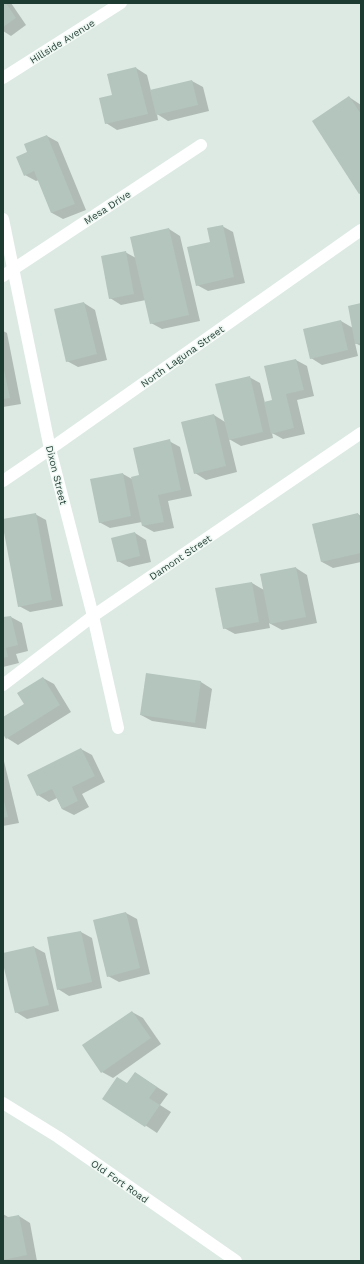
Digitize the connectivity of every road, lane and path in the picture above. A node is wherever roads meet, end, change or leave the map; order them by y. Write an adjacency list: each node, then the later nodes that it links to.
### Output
1 (121, 3): 2 (street, Hillside Avenue)
2 (108, 6): 3 (street, Hillside Avenue)
3 (3, 78)
4 (201, 145): 7 (street, Mesa Drive)
5 (3, 219): 7 (street, Dixon Street)
6 (361, 230): 10 (street, North Laguna Street)
7 (14, 268): 8 (street, Mesa Drive); 10 (street, Dixon Street)
8 (3, 276)
9 (361, 433): 12 (street, Damont Street)
10 (50, 449): 11 (street, North Laguna Street); 12 (street, Dixon Street)
11 (3, 481)
12 (93, 616): 13 (street, Damont Street); 14 (street, Dixon Street)
13 (3, 685)
14 (118, 728)
15 (3, 1103): 16 (street, Old Fort Road)
16 (236, 1261)

